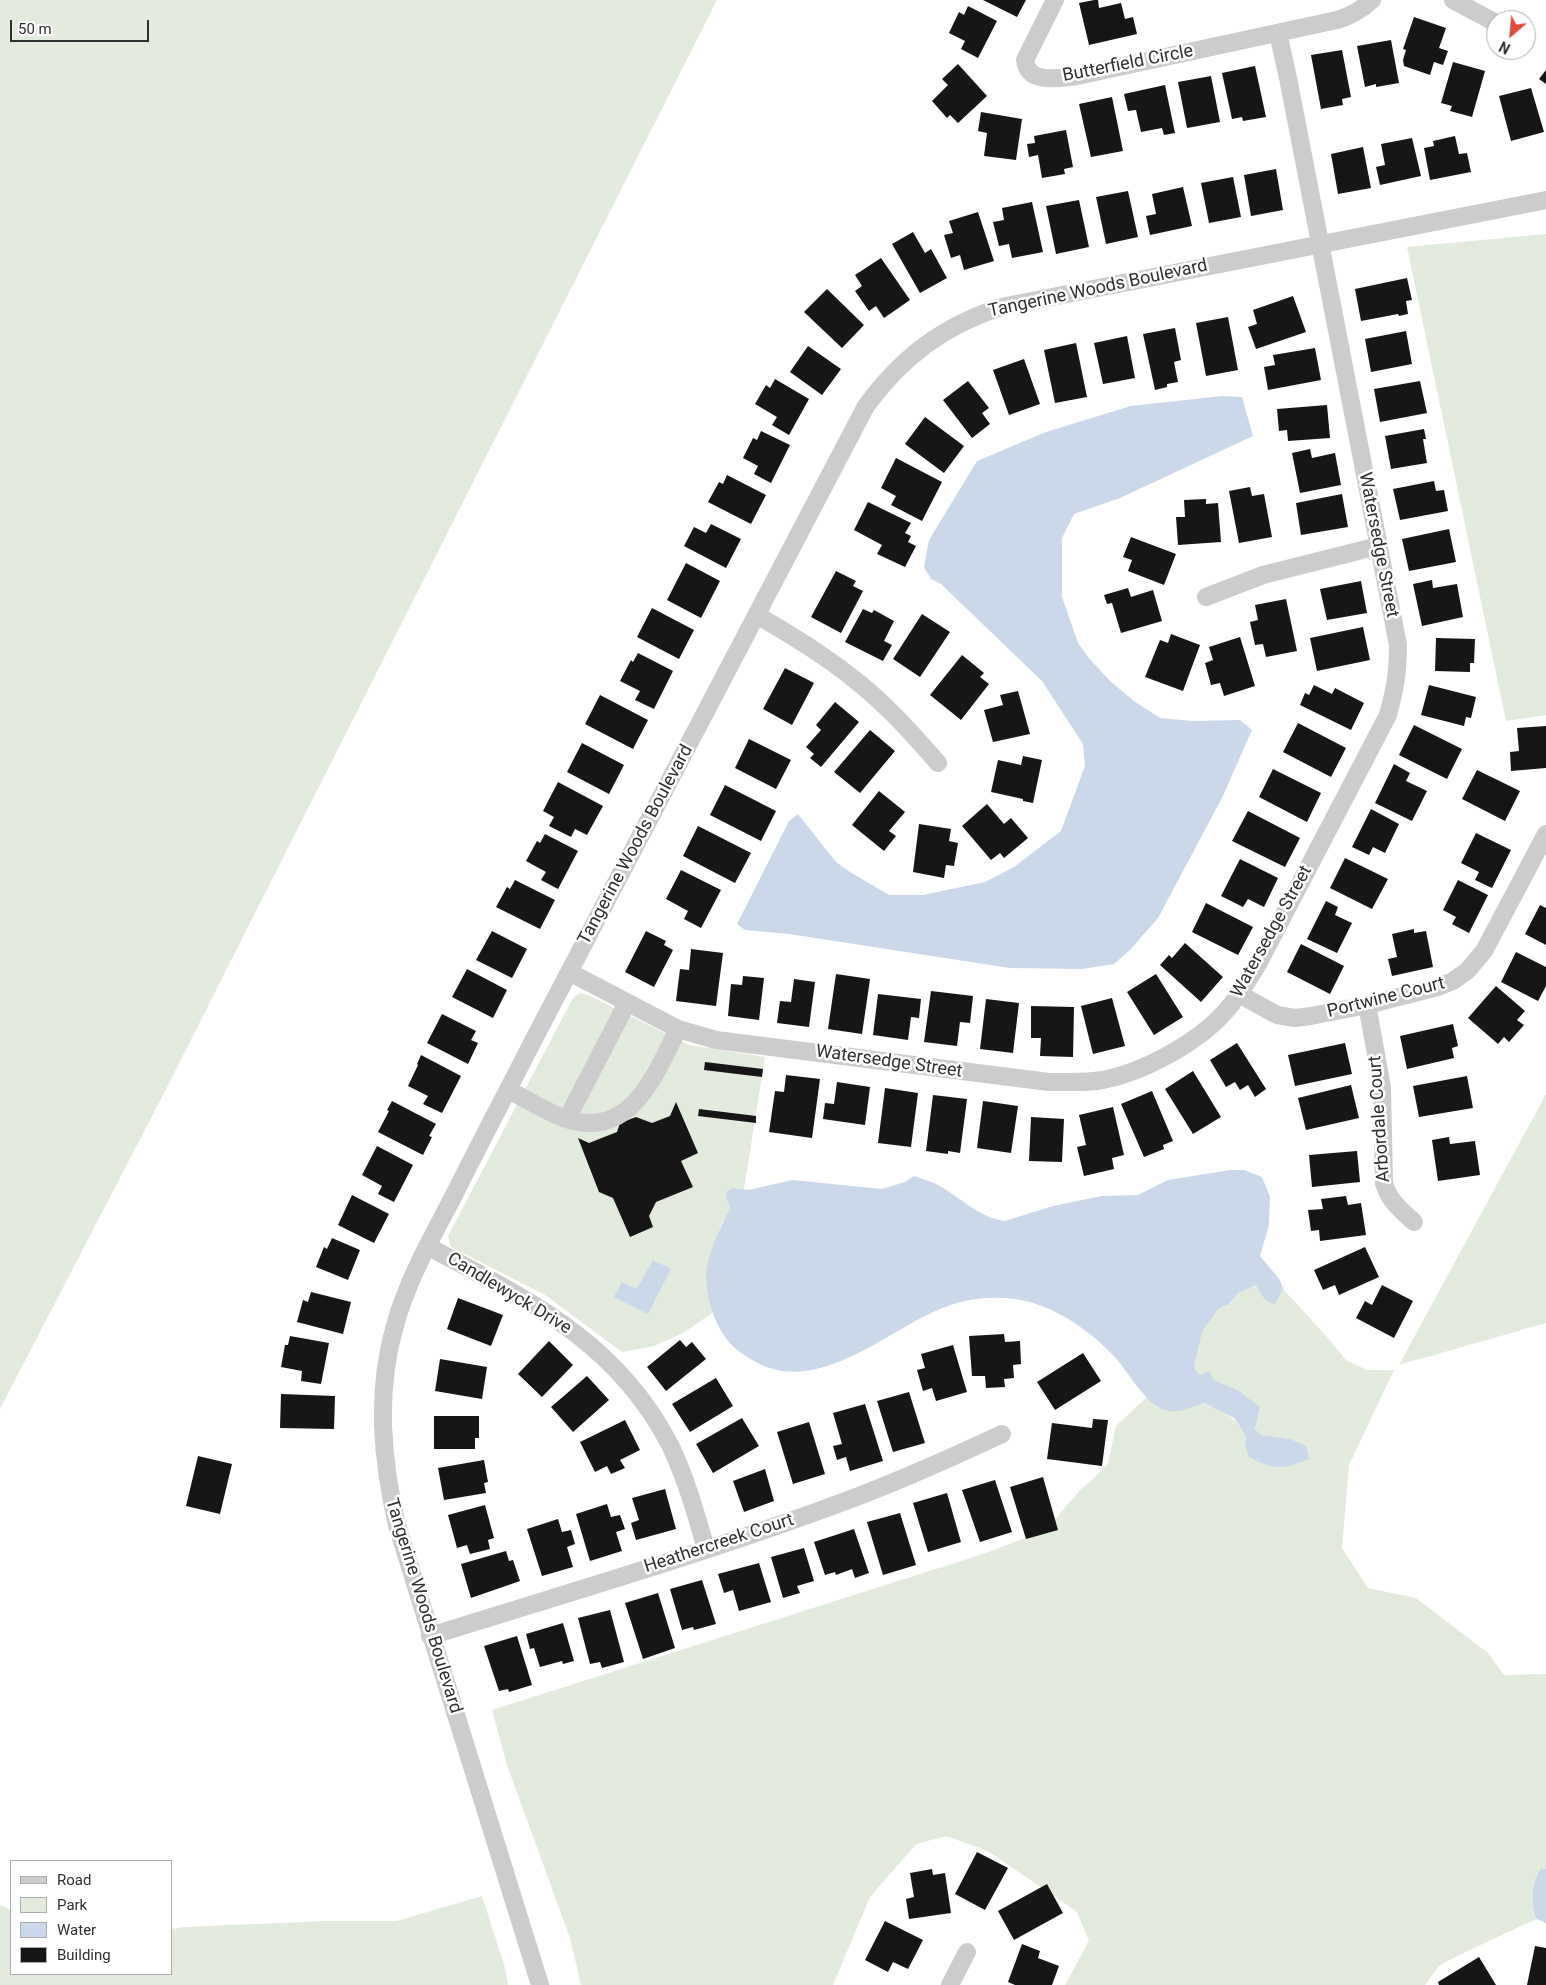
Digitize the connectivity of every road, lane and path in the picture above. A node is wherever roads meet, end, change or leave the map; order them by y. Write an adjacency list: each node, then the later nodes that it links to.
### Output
1 (1055, 0): 5 (street, Butterfield Circle)
2 (1372, 0): 5 (street, Butterfield Circle)
3 (1453, 0): 4 (street)
4 (1486, 18)
5 (1278, 33): 7 (street)
6 (1546, 200): 7 (street, Tangerine Woods Boulevard)
7 (1320, 243): 8 (street, Watersedge Street); 10 (street, Tangerine Woods Boulevard)
8 (1378, 546): 9 (street); 14 (street, Watersedge Street)
9 (1206, 597)
10 (757, 615): 11 (street); 13 (street, Tangerine Woods Boulevard)
11 (938, 762)
12 (1546, 834): 16 (street, Portwine Court)
13 (569, 972): 15 (street, Watersedge Street); 18 (street, Tangerine Woods Boulevard)
14 (1239, 994): 16 (street, Portwine Court); 17 (street, Watersedge Street)
15 (627, 1003): 17 (street, Watersedge Street); 19 (street)
16 (1367, 1005): 20 (street, Arbordale Court)
17 (678, 1029): 19 (street)
18 (508, 1090): 19 (street); 21 (street, Tangerine Woods Boulevard)
19 (567, 1119)
20 (1414, 1222)
21 (427, 1246): 23 (street, Candlewyck Drive); 24 (street, Tangerine Woods Boulevard)
22 (1002, 1434): 23 (street, Heathercreek Court)
23 (706, 1549): 24 (street, Heathercreek Court)
24 (430, 1636): 26 (street, Tangerine Woods Boulevard)
25 (967, 1952): 27 (street)
26 (540, 1985)
27 (950, 1985)

